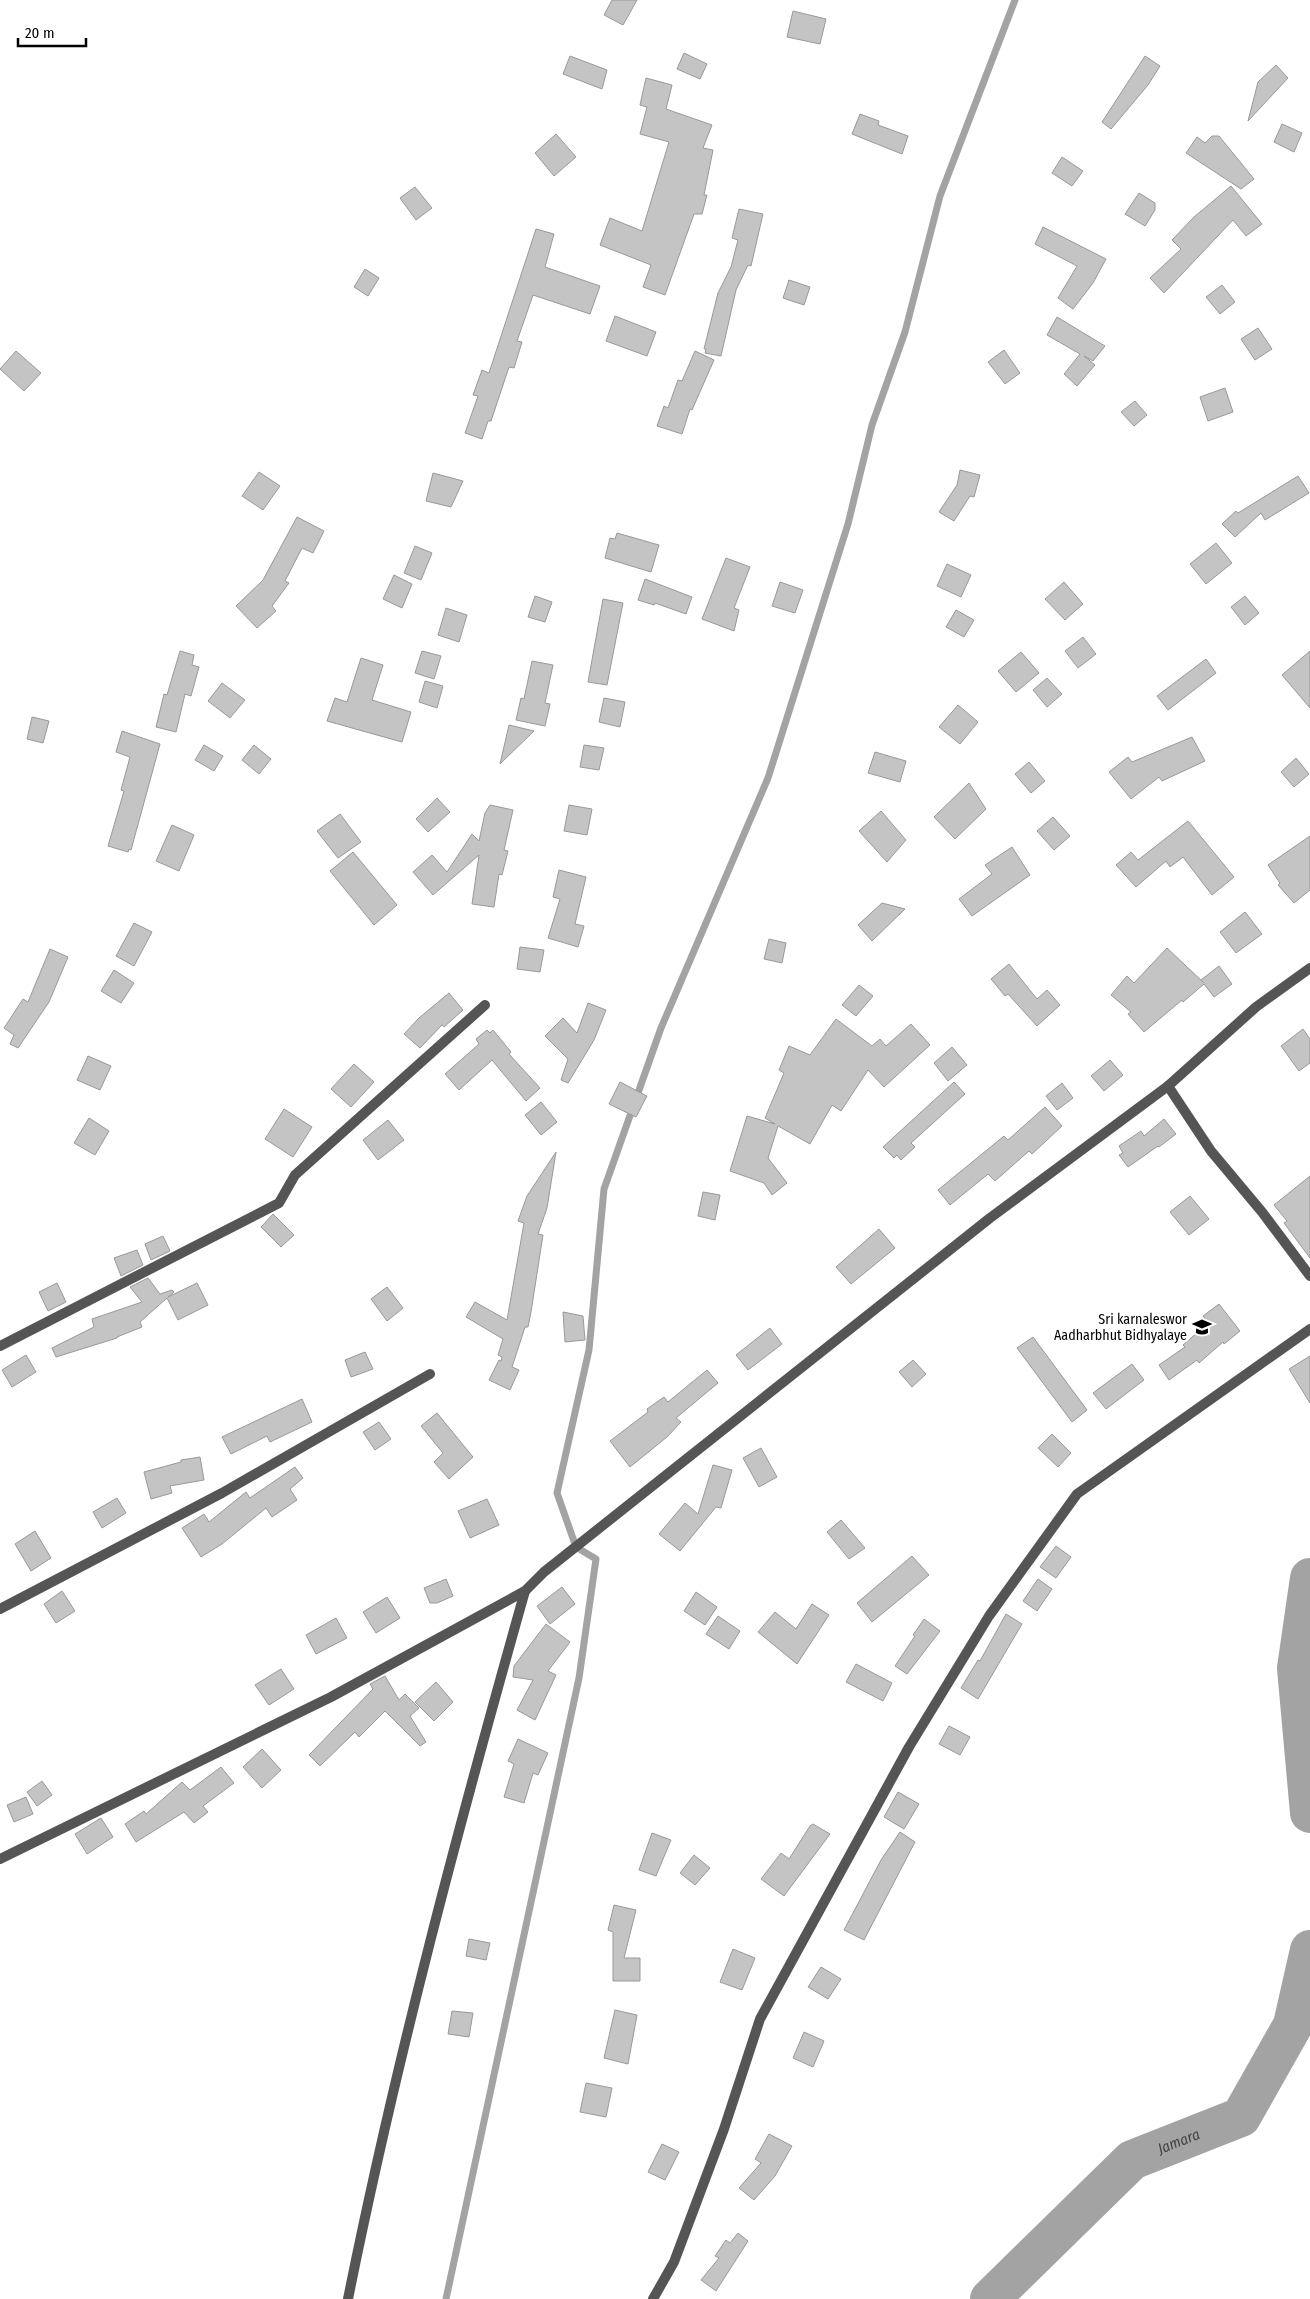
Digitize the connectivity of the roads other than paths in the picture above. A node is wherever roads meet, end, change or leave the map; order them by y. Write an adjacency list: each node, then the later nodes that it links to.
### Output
1 (1310, 968): 3 (street)
2 (484, 1005): 6 (street)
3 (1168, 1086): 4 (street); 8 (street)
4 (1310, 1276)
5 (1310, 1329): 12 (street)
6 (0, 1346)
7 (430, 1374): 9 (street)
8 (525, 1591): 10 (street); 11 (street)
9 (0, 1609)
10 (0, 1860)
11 (348, 2299)
12 (654, 2299)

